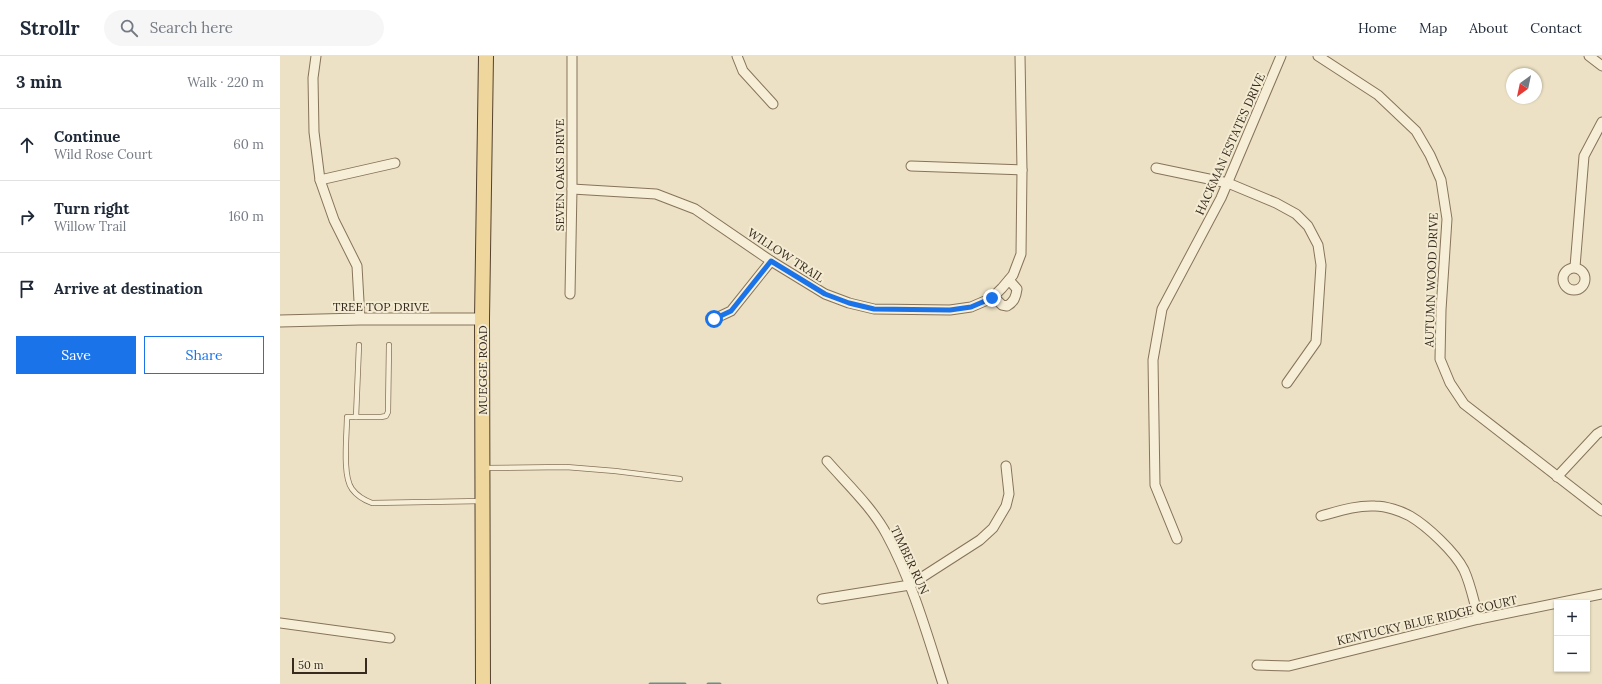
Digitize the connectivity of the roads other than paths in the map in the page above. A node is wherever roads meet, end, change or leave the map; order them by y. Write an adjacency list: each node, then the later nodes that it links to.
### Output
1 (316, 56): 16 (street)
2 (486, 56): 25 (main road, MUEGGE ROAD)
3 (572, 56): 18 (street, SEVEN OAKS DRIVE)
4 (737, 56): 10 (street)
5 (1020, 56): 15 (street, WILLOW TRAIL)
6 (1281, 56): 17 (street, HACKMAN ESTATES DRIVE)
7 (1318, 56): 36 (street, AUTUMN WOOD DRIVE)
8 (1589, 56): 9 (street)
9 (1602, 66)
10 (773, 104)
11 (1602, 122): 20 (street)
12 (395, 163): 16 (street)
13 (911, 166): 15 (street)
14 (1156, 168): 17 (street)
15 (1022, 170): 21 (street, WILLOW TRAIL)
16 (320, 180): 24 (street)
17 (1228, 183): 30 (street); 41 (street, HACKMAN ESTATES DRIVE)
18 (572, 189): 19 (street, WILLOW TRAIL); 22 (street, SEVEN OAKS DRIVE)
19 (771, 261): 23 (street, WILLOW TRAIL); 26 (street)
20 (1575, 267)
21 (1009, 280): 23 (street, WILLOW TRAIL); 23 (street)
22 (570, 294)
23 (993, 296)
24 (360, 319): 25 (street, TREE TOP DRIVE); 27 (street, TREE TOP DRIVE)
25 (482, 319): 35 (main road, MUEGGE ROAD)
26 (714, 319)
27 (280, 321)
28 (359, 345): 31 (lane)
29 (389, 345): 31 (lane)
30 (1287, 383)
31 (356, 417): 38 (lane)
32 (1602, 431): 36 (street)
33 (827, 461): 42 (street, TIMBER RUN)
34 (1006, 466): 42 (street)
35 (483, 468): 37 (lane); 38 (main road, MUEGGE ROAD)
36 (1558, 477): 39 (street, AUTUMN WOOD DRIVE)
37 (680, 479)
38 (483, 501): 49 (main road, MUEGGE ROAD)
39 (1602, 511)
40 (1321, 516): 45 (street)
41 (1177, 539)
42 (910, 585): 44 (street); 50 (street, TIMBER RUN)
43 (1602, 594): 45 (street, KENTUCKY BLUE RIDGE COURT)
44 (822, 599)
45 (1479, 619): 48 (street, KENTUCKY BLUE RIDGE COURT)
46 (280, 623): 47 (street)
47 (390, 638)
48 (1257, 665)
49 (483, 684)
50 (943, 684)

